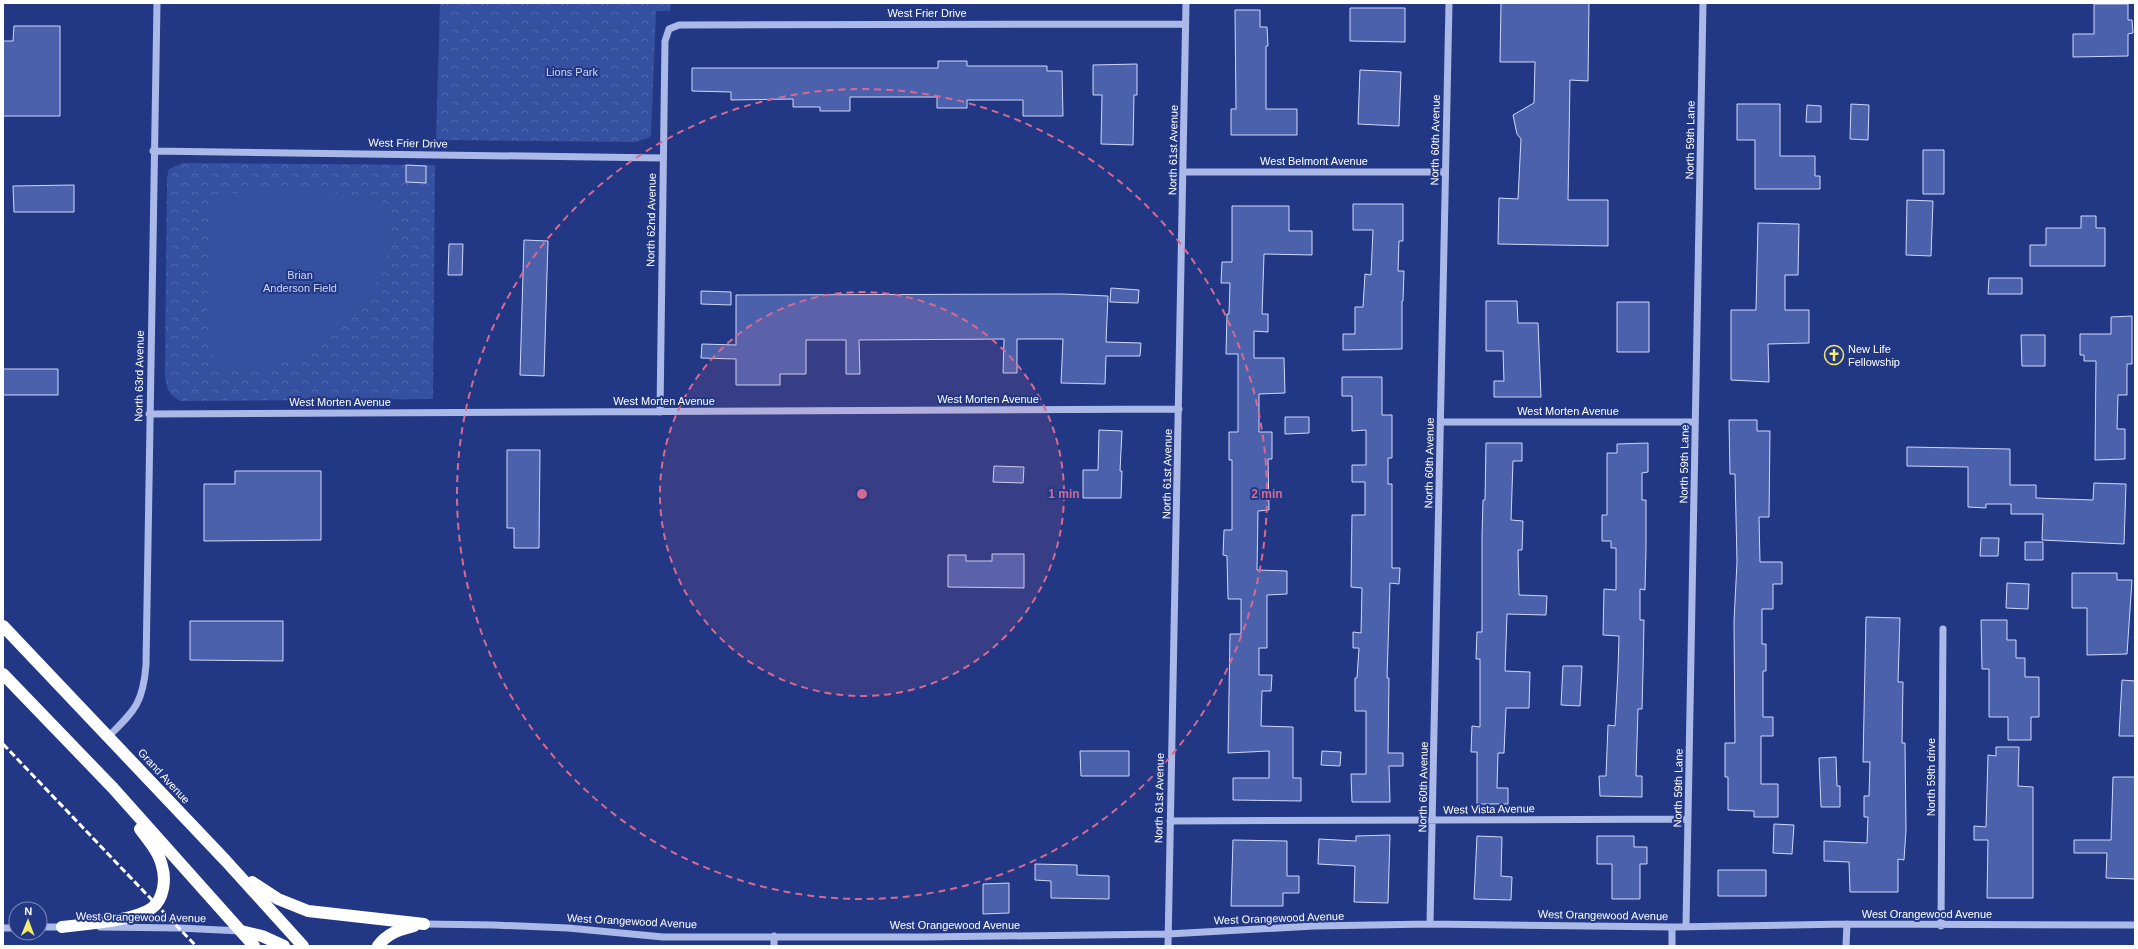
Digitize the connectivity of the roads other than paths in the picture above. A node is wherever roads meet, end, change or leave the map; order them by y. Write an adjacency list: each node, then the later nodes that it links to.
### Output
1 (157, 3): 7 (street, North 63rd Avenue)
2 (1186, 3): 5 (street, North 61st Avenue)
3 (1449, 3): 10 (street, North 60th Avenue)
4 (1703, 3): 15 (street, North 59th Lane)
5 (1185, 24): 6 (street, West Frier Drive); 9 (street, North 61st Avenue)
6 (669, 30): 8 (street, North 62nd Avenue)
7 (153, 151): 8 (street, West Frier Drive); 13 (street, North 63rd Avenue)
8 (663, 158): 12 (street, North 62nd Avenue)
9 (1184, 172): 10 (street, West Belmont Avenue); 11 (street, North 61st Avenue)
10 (1445, 172): 14 (street, North 60th Avenue)
11 (1179, 409): 12 (street, West Morten Avenue); 22 (street, North 61st Avenue)
12 (660, 412): 13 (street, West Morten Avenue)
13 (149, 414): 19 (street, North 63rd Avenue)
14 (1441, 422): 15 (street, West Morten Avenue); 23 (street, North 60th Avenue)
15 (1695, 422): 21 (street, North 59th Lane)
16 (3, 626): 19 (highway, Grand Avenue)
17 (1943, 629): 30 (street, North 59th drive)
18 (3, 674): 20 (highway)
19 (109, 736): 24 (highway, Grand Avenue)
20 (113, 788): 32 (highway); 34 (highway)
21 (1688, 818): 23 (street, West Vista Avenue); 29 (street, North 59th Lane)
22 (1170, 821): 23 (street, West Vista Avenue); 35 (street, North 61st Avenue)
23 (1433, 821): 26 (street, North 60th Avenue)
24 (226, 861): 25 (highway); 40 (highway, Grand Avenue)
25 (424, 924): 36 (street, West Orangewood Avenue); 41 (highway)
26 (1430, 924): 33 (street, West Orangewood Avenue); 35 (street, West Orangewood Avenue)
27 (1846, 924): 29 (street, West Orangewood Avenue); 30 (street, West Orangewood Avenue); 46 (street)
28 (2135, 925): 30 (street, West Orangewood Avenue)
29 (1686, 926): 33 (street, West Orangewood Avenue)
30 (1941, 926)
31 (48, 927): 32 (street, West Orangewood Avenue)
32 (62, 927): 34 (street, West Orangewood Avenue)
33 (1672, 927): 45 (street)
34 (241, 931): 38 (highway); 39 (highway)
35 (1168, 934): 37 (street, West Orangewood Avenue); 44 (street, North 61st Avenue)
36 (774, 936): 37 (street, West Orangewood Avenue); 42 (street)
37 (926, 937): 43 (street)
38 (254, 946)
39 (284, 946)
40 (303, 946)
41 (378, 946)
42 (774, 946)
43 (925, 946)
44 (1168, 946)
45 (1672, 946)
46 (1846, 946)

